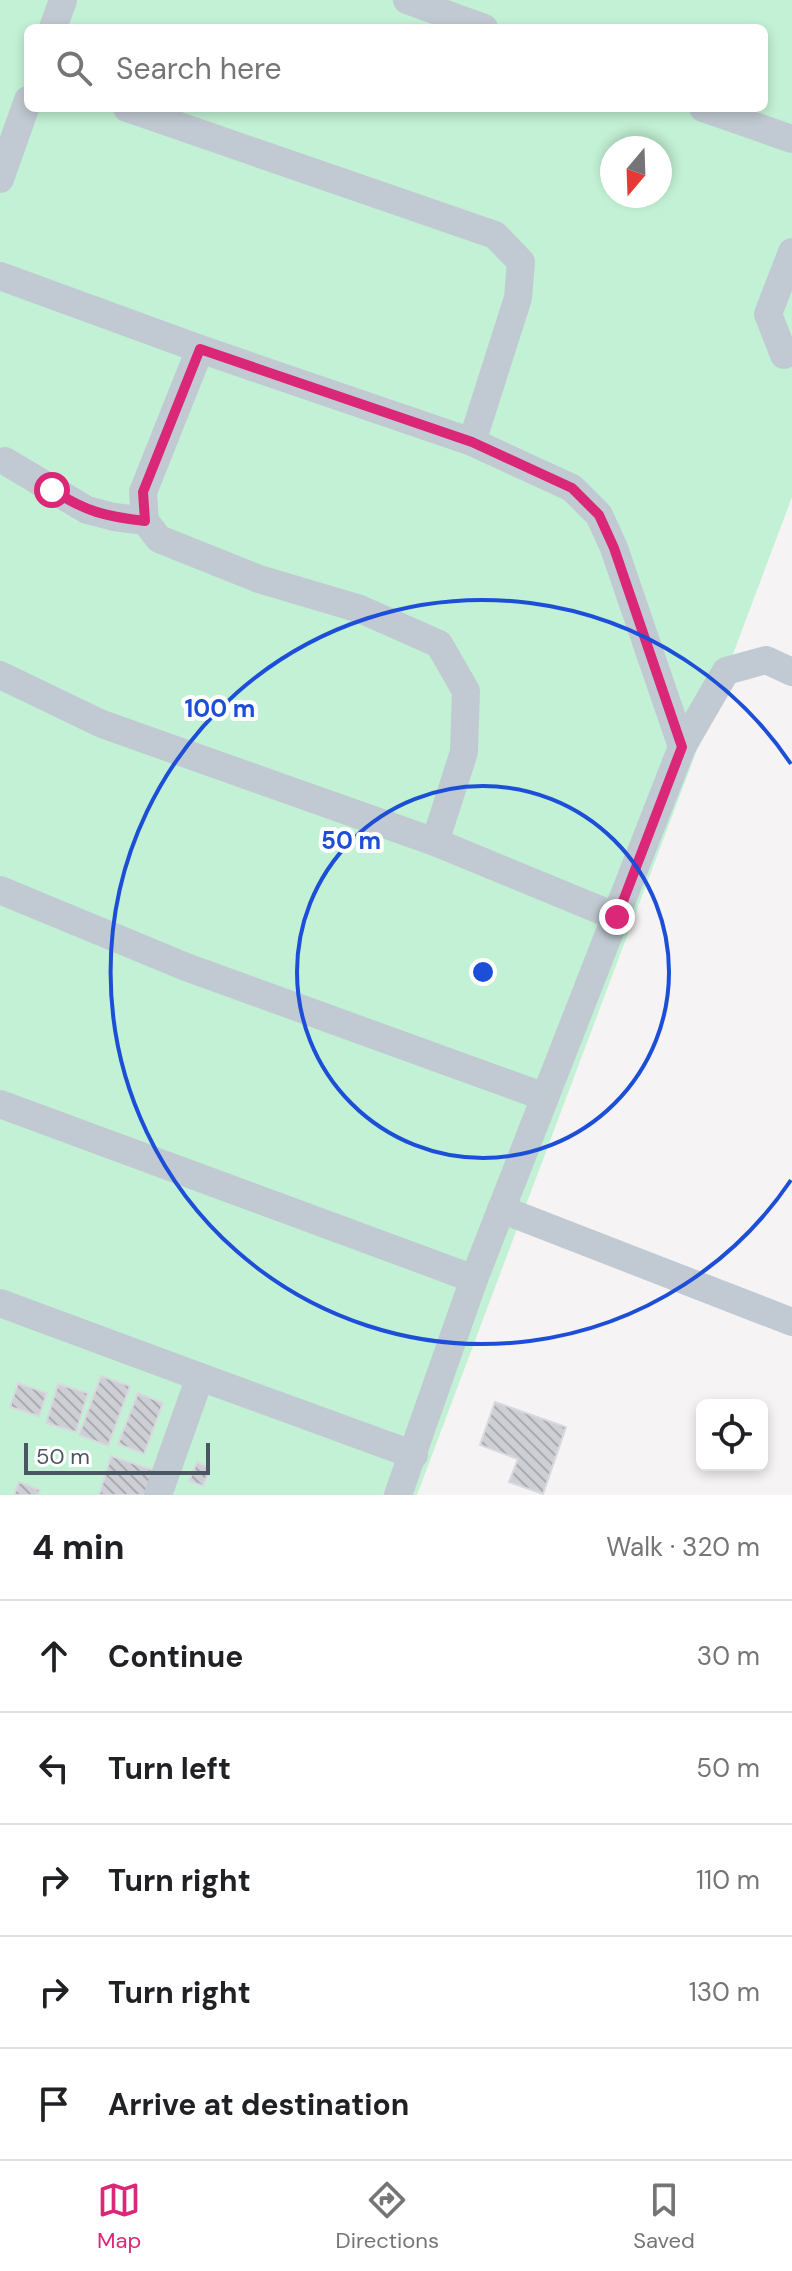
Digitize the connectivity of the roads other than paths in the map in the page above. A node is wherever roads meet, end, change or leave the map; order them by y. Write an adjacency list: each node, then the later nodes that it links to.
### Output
1 (63, 0): 3 (street)
2 (407, 0): 4 (street)
3 (54, 24)
4 (473, 24)
5 (24, 111): 9 (street)
6 (139, 112): 14 (street)
7 (714, 112): 8 (street)
8 (792, 139)
9 (0, 179)
10 (792, 252): 13 (street)
11 (0, 276): 12 (street)
12 (200, 349): 14 (street); 16 (street)
13 (784, 355)
14 (472, 442): 19 (street)
15 (5, 461): 16 (street)
16 (145, 521): 20 (street)
17 (792, 672): 19 (street)
18 (0, 675): 20 (street)
19 (682, 747): 22 (street)
20 (435, 842): 22 (street)
21 (0, 890): 23 (street)
22 (617, 917): 23 (street)
23 (545, 1097): 25 (street)
24 (0, 1104): 26 (street)
25 (501, 1209): 26 (street); 28 (street)
26 (474, 1279): 30 (street)
27 (0, 1303): 29 (street)
28 (792, 1322)
29 (200, 1377): 30 (street); 31 (street)
30 (414, 1455): 32 (street)
31 (158, 1495)
32 (398, 1495)

